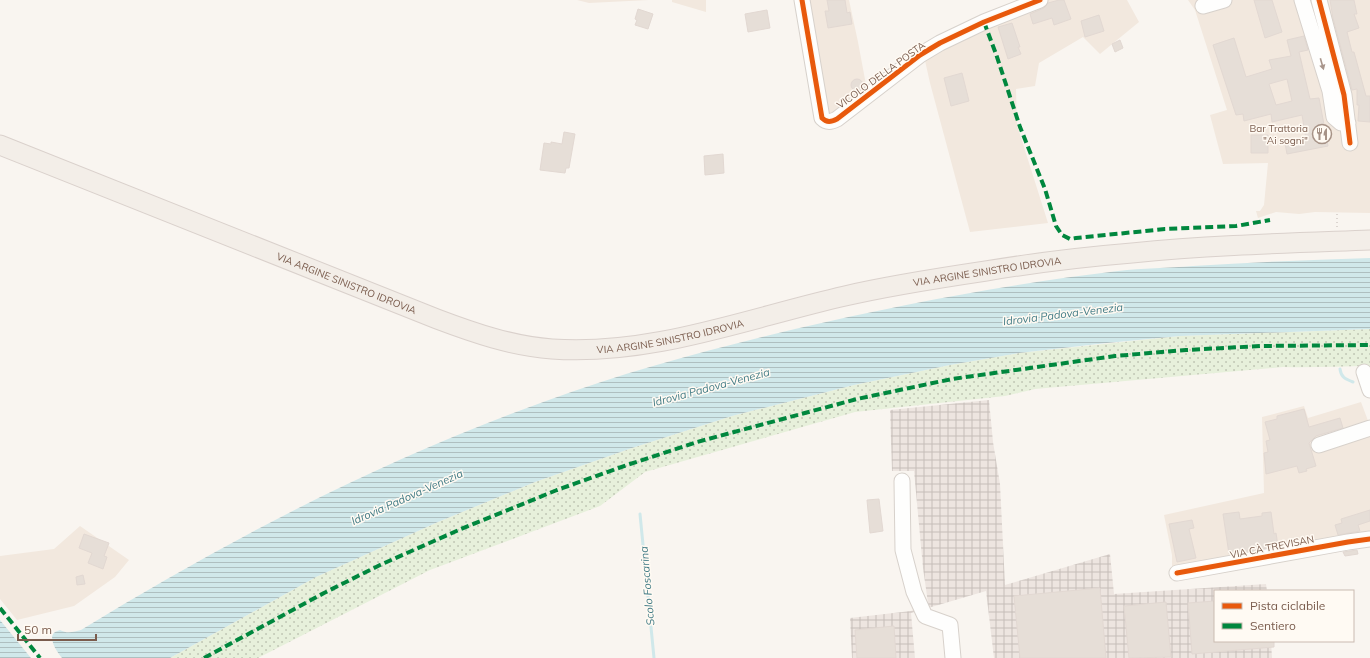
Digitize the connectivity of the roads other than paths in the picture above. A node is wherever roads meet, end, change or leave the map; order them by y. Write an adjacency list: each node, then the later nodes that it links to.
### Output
1 (802, 0): 2 (street, VICOLO DELLA POSTA)
2 (1040, 0)
3 (1224, 0): 6 (street)
4 (1302, 0): 7 (street)
5 (1319, 0): 7 (street)
6 (1203, 6)
7 (1323, 40): 8 (street)
8 (1350, 143)
9 (0, 145): 10 (main road, VIA ARGINE SINISTRO IDROVIA)
10 (1370, 240)
11 (1364, 372): 12 (street)
12 (1370, 390)
13 (1370, 428): 14 (street)
14 (1319, 445)
15 (902, 481): 18 (street)
16 (1370, 539): 17 (street, VIA CÀ TREVISAN)
17 (1177, 574)
18 (953, 658)

